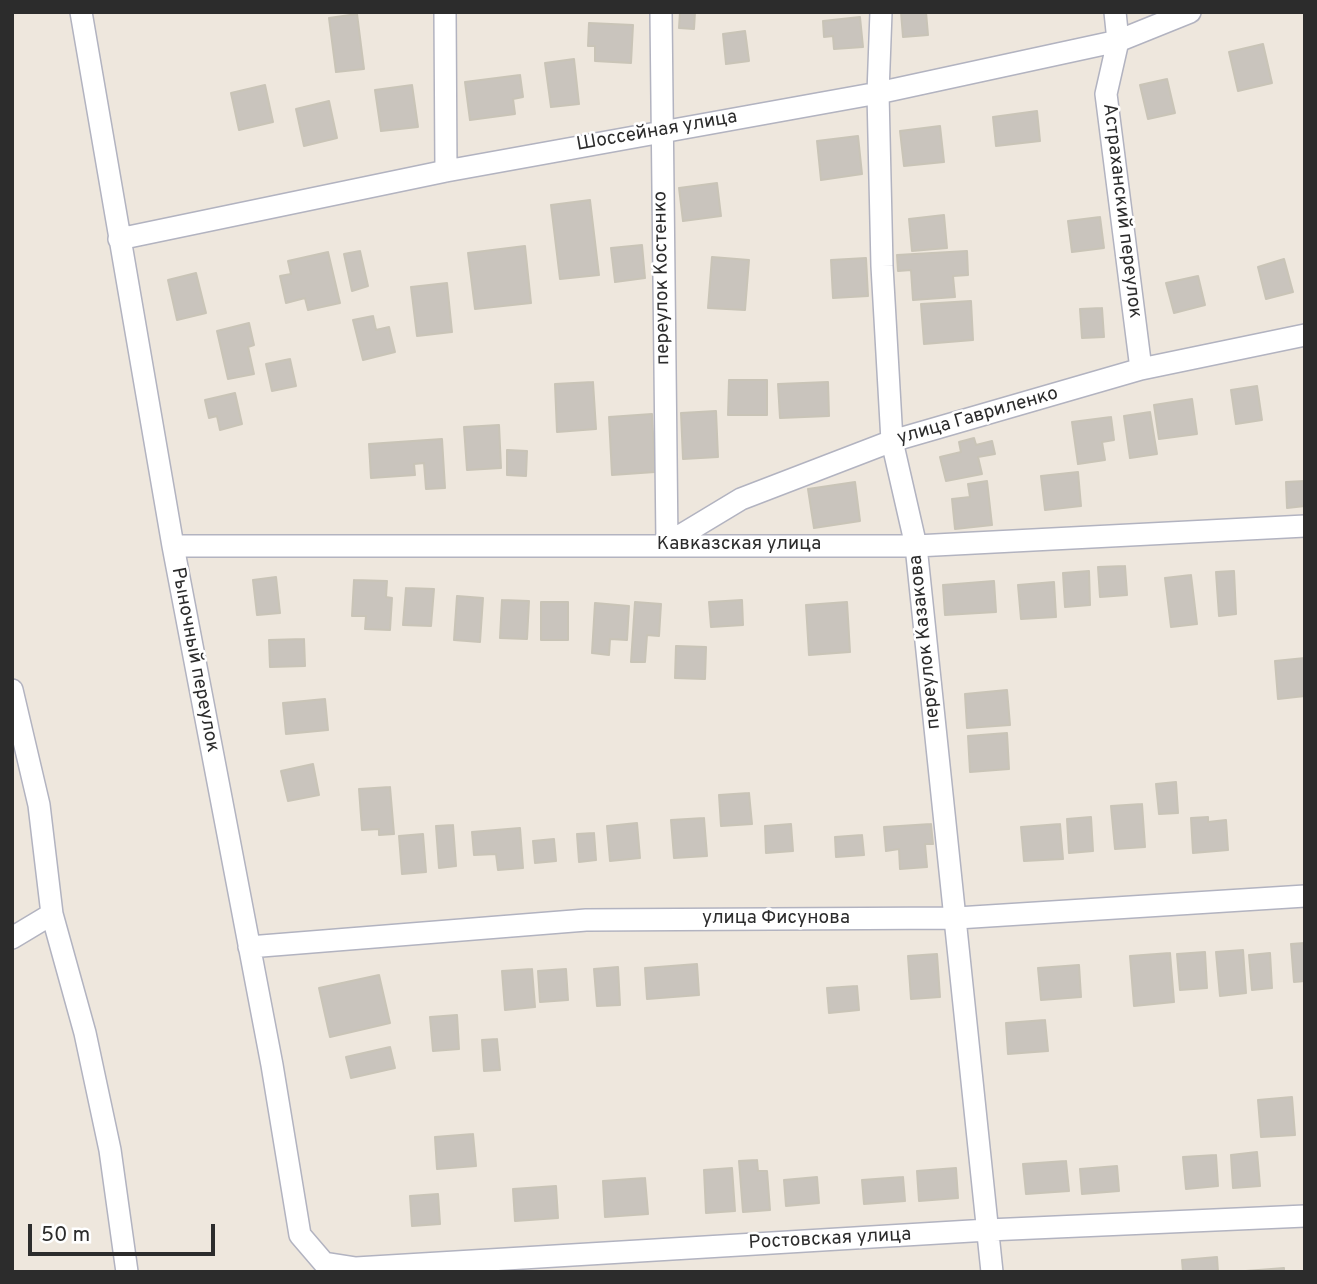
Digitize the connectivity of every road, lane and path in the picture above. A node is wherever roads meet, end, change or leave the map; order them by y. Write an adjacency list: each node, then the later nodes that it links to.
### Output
1 (81, 12): 11 (street, Рыночный переулок)
2 (445, 12): 10 (street)
3 (661, 12): 9 (street, переулок Костенко)
4 (881, 12): 8 (street, переулок Казакова)
5 (1115, 12): 7 (street, Астраханский переулок)
6 (1190, 12): 7 (street, Шоссейная улица)
7 (1118, 41): 8 (street, Шоссейная улица); 13 (street, Астраханский переулок)
8 (878, 93): 9 (street, Шоссейная улица); 14 (street, переулок Казакова)
9 (661, 131): 10 (street, Шоссейная улица); 16 (street, переулок Костенко)
10 (446, 171): 11 (street, Шоссейная улица)
11 (119, 239): 17 (street, Рыночный переулок)
12 (1305, 335): 13 (street, улица Гавриленко)
13 (1141, 369): 14 (street, улица Гавриленко)
14 (892, 441): 16 (street, улица Гавриленко); 18 (street, переулок Казакова)
15 (1305, 526): 18 (street, Кавказская улица)
16 (667, 544): 17 (street, Кавказская улица); 18 (street, Кавказская улица)
17 (173, 546): 24 (street, Рыночный переулок)
18 (916, 546): 22 (street, переулок Казакова)
19 (12, 690): 21 (street)
20 (1305, 896): 22 (street, улица Фисунова)
21 (52, 915): 23 (street); 28 (street)
22 (957, 918): 24 (street, улица Фисунова); 26 (street, переулок Казакова)
23 (12, 938)
24 (249, 947): 27 (street, Рыночный переулок)
25 (1305, 1216): 26 (street, Ростовская улица)
26 (988, 1230): 27 (street, Ростовская улица); 29 (street, переулок Казакова)
27 (354, 1270)
28 (127, 1272)
29 (992, 1272)

